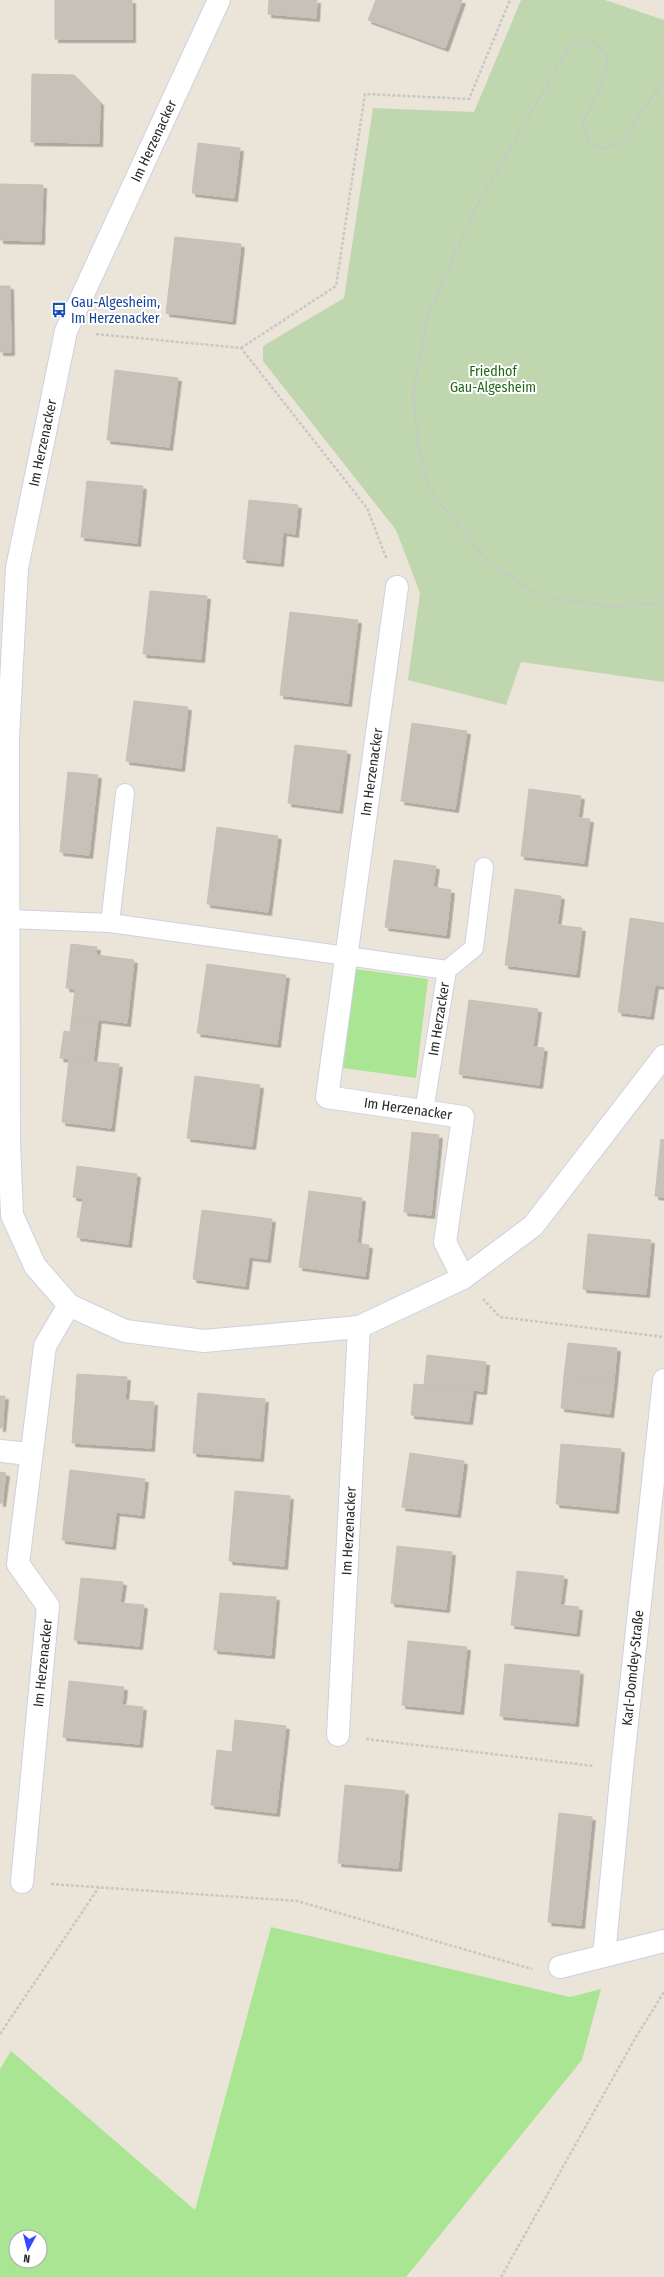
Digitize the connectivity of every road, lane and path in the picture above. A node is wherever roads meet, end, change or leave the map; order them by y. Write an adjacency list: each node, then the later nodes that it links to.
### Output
1 (219, 0): 4 (street, Im Herzenacker)
2 (510, 0): 5 (path)
3 (664, 80): 7 (path)
4 (66, 331): 5 (path); 10 (street, Im Herzenacker)
5 (241, 348): 6 (path)
6 (397, 587): 12 (street, Im Herzenacker)
7 (664, 600)
8 (125, 793): 11 (lane)
9 (484, 867): 13 (lane, Im Herzacker)
10 (9, 919): 11 (lane); 14 (street, Im Herzenacker)
11 (110, 924): 12 (lane)
12 (346, 956): 13 (lane); 16 (street, Im Herzenacker)
13 (447, 970): 16 (lane, Im Herzacker)
14 (4, 1016): 18 (street, Im Herzenacker)
15 (664, 1056): 17 (street, Im Herzenacker)
16 (424, 1111): 17 (street, Im Herzenacker)
17 (463, 1278): 19 (street, Im Herzenacker); 20 (path)
18 (69, 1305): 19 (street, Im Herzenacker); 23 (street, Im Herzenacker)
19 (359, 1327): 24 (street, Im Herzenacker)
20 (664, 1337)
21 (664, 1380): 25 (street, Karl-Domdey-Straße)
22 (0, 1451): 23 (street)
23 (30, 1454): 26 (street, Im Herzenacker)
24 (338, 1735): 25 (path)
25 (622, 1769): 29 (street, Karl-Domdey-Straße)
26 (22, 1882): 27 (path)
27 (99, 1887): 30 (path); 32 (path)
28 (664, 1941): 29 (street)
29 (604, 1956): 30 (street)
30 (560, 1967)
31 (664, 1992): 33 (path)
32 (0, 2034)
33 (501, 2277)

